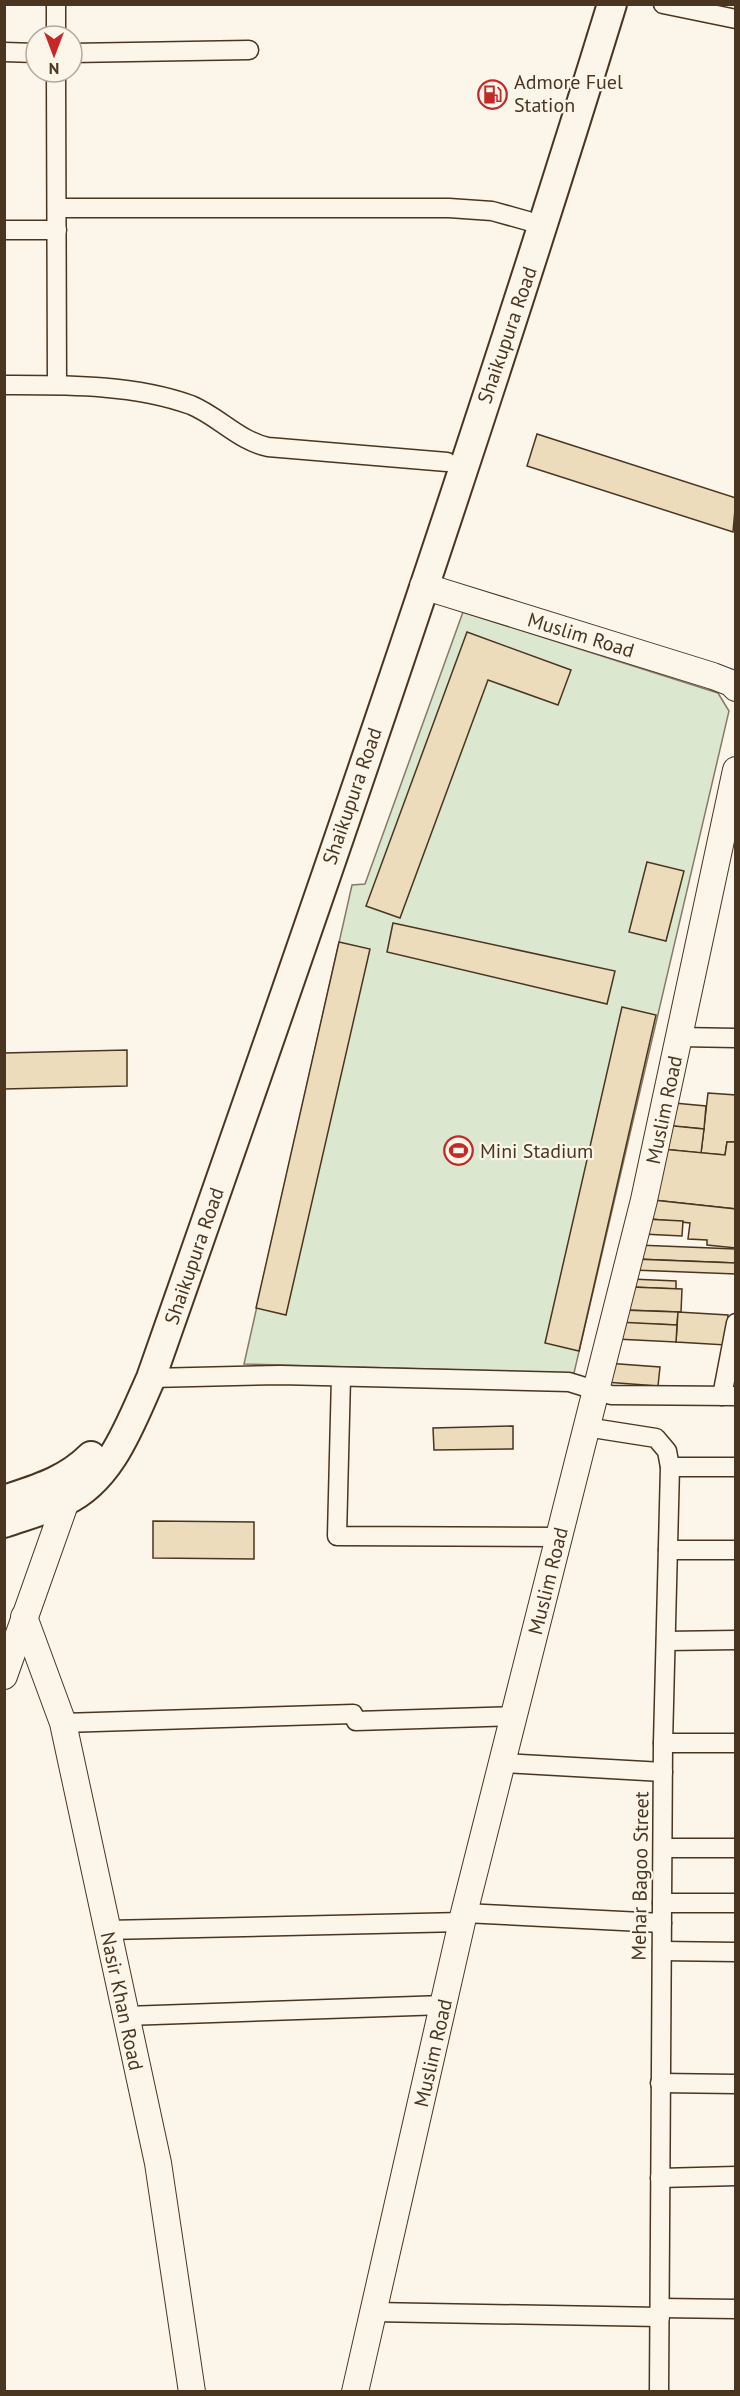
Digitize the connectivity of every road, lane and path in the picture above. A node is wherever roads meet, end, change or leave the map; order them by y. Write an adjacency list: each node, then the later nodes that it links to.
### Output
1 (56, 4): 6 (street)
2 (594, 4): 13 (main road, Shaikupura Road)
3 (612, 4): 19 (main road, Shaikupura Road)
4 (663, 4): 5 (street)
5 (735, 20)
6 (56, 24)
7 (249, 50): 10 (street)
8 (4, 52): 9 (street)
9 (24, 53)
10 (84, 53)
11 (56, 84): 12 (street)
12 (57, 208): 13 (street); 15 (street)
13 (528, 221): 18 (main road, Shaikupura Road)
14 (4, 230): 15 (street)
15 (57, 230): 17 (street)
16 (4, 385): 17 (street)
17 (57, 385): 18 (street)
18 (447, 462): 32 (main road, Shaikupura Road)
19 (423, 585): 20 (street, Muslim Road); 26 (main road, Shaikupura Road)
20 (735, 688)
21 (735, 770): 22 (street, Muslim Road)
22 (679, 1037): 23 (street); 27 (street, Muslim Road)
23 (735, 1038)
24 (735, 1323): 28 (street)
25 (341, 1377): 26 (street); 27 (street); 36 (street)
26 (151, 1378): 34 (main road, Shaikupura Road)
27 (597, 1393): 28 (street); 29 (street, Muslim Road)
28 (728, 1396)
29 (586, 1427): 30 (street, Mehar Bagoo Street); 36 (street, Muslim Road)
30 (670, 1467): 31 (street); 37 (street, Mehar Bagoo Street)
31 (735, 1467)
32 (78, 1470): 33 (main road, Shaikupura Road); 34 (street)
33 (4, 1500)
34 (66, 1500): 35 (main road, Shaikupura Road); 39 (street)
35 (4, 1523)
36 (558, 1537): 43 (street, Muslim Road)
37 (668, 1550): 38 (street); 41 (street, Mehar Bagoo Street)
38 (735, 1550)
39 (24, 1617): 42 (street); 44 (street, Nasir Khan Road)
40 (735, 1640): 41 (street)
41 (666, 1641): 45 (street, Mehar Bagoo Street)
42 (4, 1676)
43 (516, 1716): 44 (street); 47 (street, Muslim Road)
44 (63, 1723): 55 (street, Nasir Khan Road)
45 (663, 1743): 46 (street); 48 (street, Mehar Bagoo Street)
46 (735, 1743)
47 (502, 1763): 48 (street); 53 (street, Muslim Road)
48 (663, 1772): 49 (street, Mehar Bagoo Street)
49 (663, 1848): 50 (street); 51 (street, Mehar Bagoo Street)
50 (735, 1848)
51 (662, 1903): 52 (street); 54 (street, Mehar Bagoo Street)
52 (735, 1903)
53 (463, 1918): 54 (street); 55 (street); 58 (street, Muslim Road)
54 (662, 1923): 56 (street, Mehar Bagoo Street)
55 (107, 1930): 59 (street, Nasir Khan Road)
56 (662, 1951): 57 (street); 60 (street, Mehar Bagoo Street)
57 (735, 1952)
58 (444, 2005): 59 (street); 65 (street, Muslim Road)
59 (126, 2016): 67 (street, Nasir Khan Road)
60 (660, 2083): 61 (street); 63 (street, Mehar Bagoo Street)
61 (735, 2084)
62 (735, 2176): 63 (street)
63 (660, 2178): 66 (street, Mehar Bagoo Street)
64 (735, 2309): 66 (street)
65 (373, 2312): 66 (street); 68 (street, Muslim Road)
66 (660, 2313): 69 (street, Mehar Bagoo Street)
67 (192, 2391)
68 (355, 2391)
69 (659, 2391)

